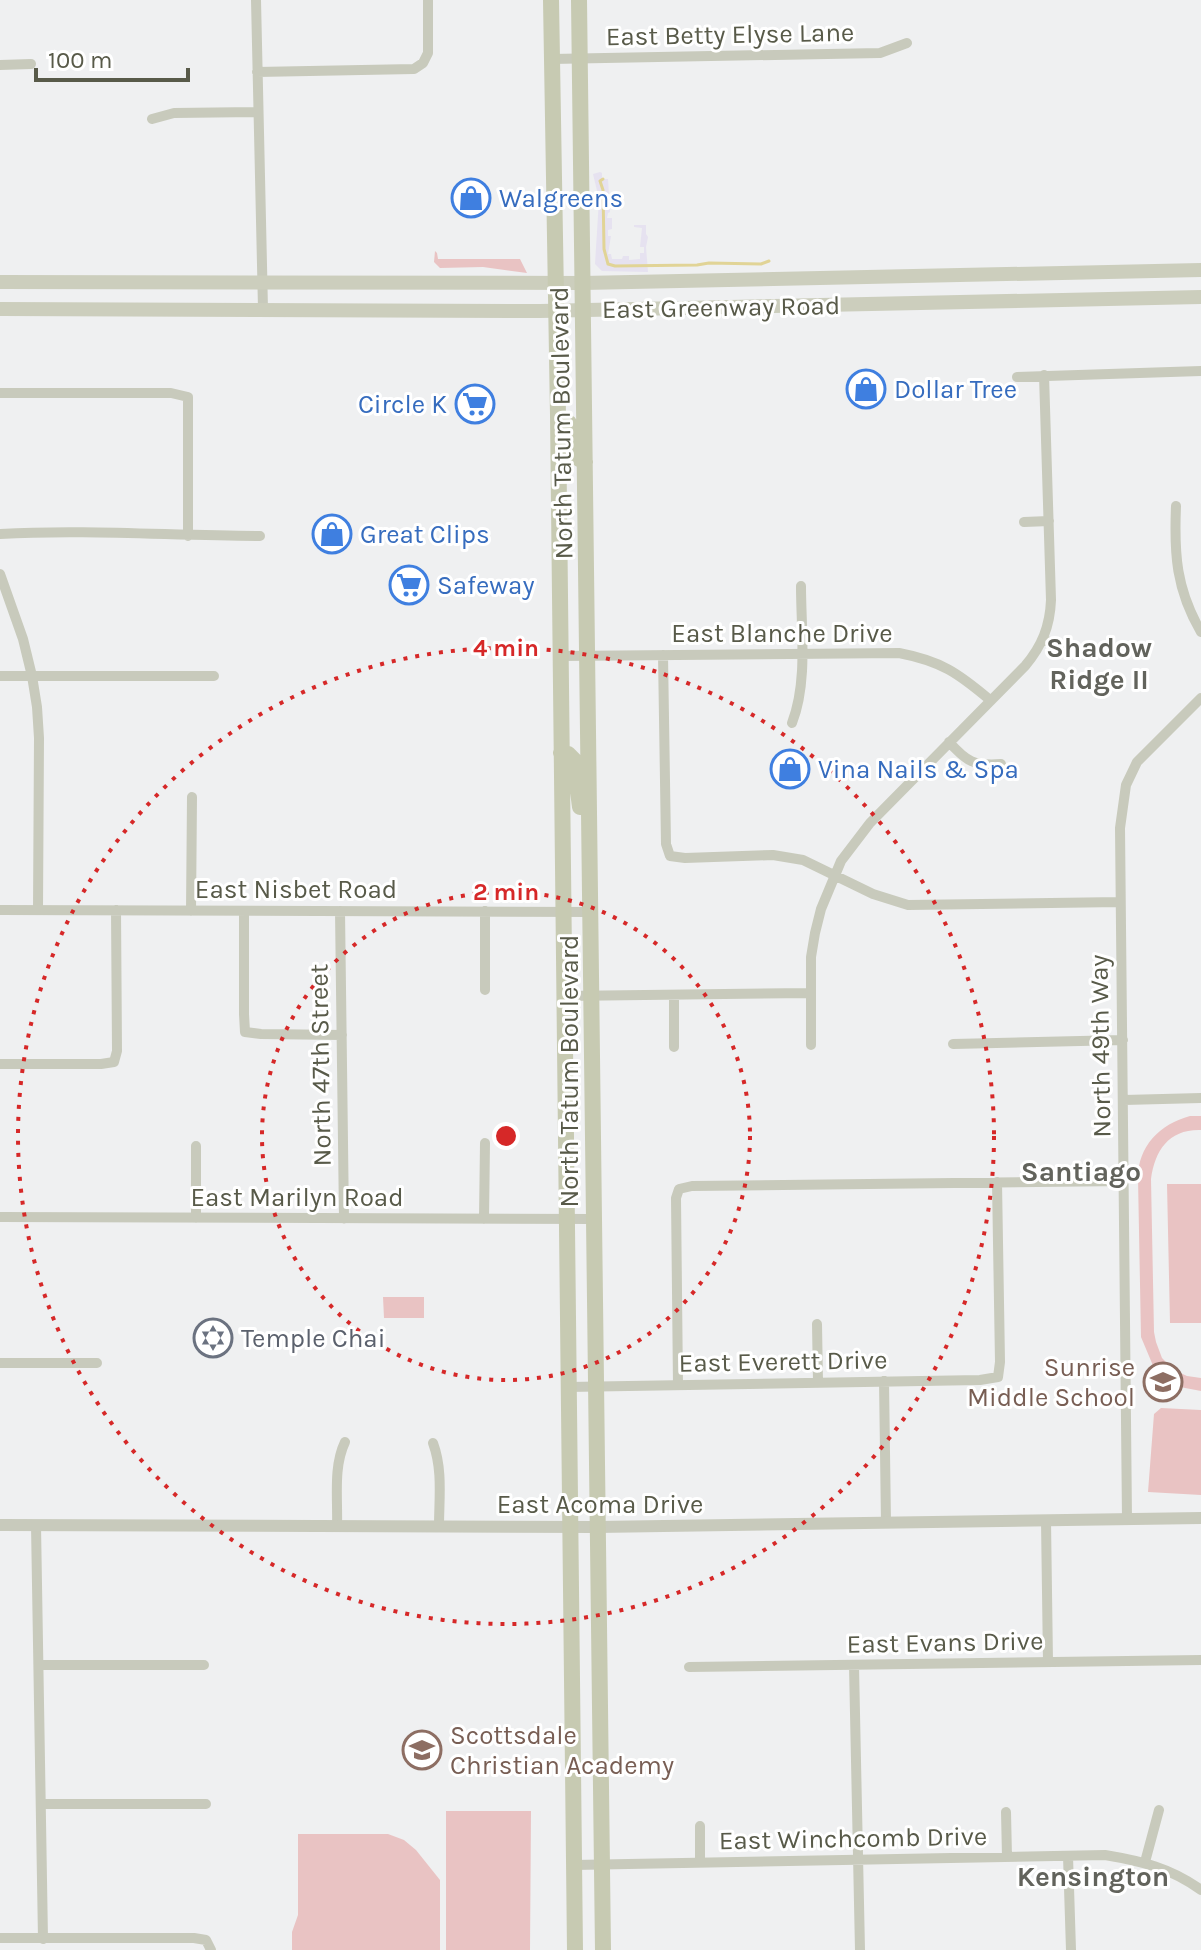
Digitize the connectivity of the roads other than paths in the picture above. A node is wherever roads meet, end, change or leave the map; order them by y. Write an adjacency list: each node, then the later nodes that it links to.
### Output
1 (256, 0): 10 (street)
2 (428, 0): 10 (street)
3 (551, 0): 6 (main road, North Tatum Boulevard)
4 (579, 0): 7 (main road, North Tatum Boulevard)
5 (907, 43): 7 (street, East Betty Elyse Lane)
6 (552, 59): 7 (street, East Betty Elyse Lane); 17 (main road, North Tatum Boulevard)
7 (580, 59): 18 (main road, North Tatum Boulevard)
8 (31, 64): 9 (street)
9 (0, 65)
10 (257, 72): 11 (street)
11 (258, 112): 12 (street); 15 (street)
12 (152, 119)
13 (1201, 270): 18 (main road, East Greenway Road)
14 (0, 282): 15 (main road, East Greenway Road)
15 (262, 283): 16 (main road, East Greenway Road); 21 (street)
16 (355, 283): 17 (main road, East Greenway Road); 22 (main road)
17 (556, 283): 18 (main road, East Greenway Road); 24 (main road, North Tatum Boulevard)
18 (583, 283): 23 (main road, North Tatum Boulevard)
19 (1201, 297): 23 (main road, East Greenway Road)
20 (0, 309): 21 (main road, East Greenway Road)
21 (263, 309): 22 (main road, East Greenway Road)
22 (355, 310): 24 (main road, East Greenway Road)
23 (583, 310): 24 (main road, East Greenway Road); 30 (main road, North Tatum Boulevard)
24 (556, 311): 25 (main road, North Tatum Boulevard)
25 (557, 361): 30 (main road); 32 (main road, North Tatum Boulevard)
26 (1201, 371): 27 (street)
27 (1044, 375): 28 (street); 33 (street)
28 (1017, 377)
29 (0, 393): 36 (street)
30 (585, 462): 32 (main road); 46 (main road, North Tatum Boulevard)
31 (1176, 506): 40 (street)
32 (559, 521): 45 (main road, North Tatum Boulevard); 46 (main road)
33 (1049, 521): 34 (street); 41 (street)
34 (1024, 522)
35 (0, 534): 36 (street)
36 (188, 536): 37 (street)
37 (260, 536)
38 (0, 574): 48 (street)
39 (801, 586): 43 (street)
40 (1201, 632)
41 (1043, 639): 42 (street); 51 (street)
42 (1069, 651)
43 (802, 653): 44 (street, East Blanche Drive); 51 (street, East Blanche Drive); 52 (street)
44 (663, 655): 46 (street, East Blanche Drive); 58 (street)
45 (561, 656): 46 (street, East Blanche Drive); 54 (main road, North Tatum Boulevard)
46 (588, 656): 57 (main road, North Tatum Boulevard)
47 (0, 676): 48 (street)
48 (32, 676): 49 (street); 61 (street)
49 (214, 676)
50 (1201, 698): 59 (street, North 49th Way)
51 (990, 700): 53 (street)
52 (792, 723)
53 (949, 742): 55 (street); 58 (street)
54 (561, 753): 57 (main road); 67 (main road, North Tatum Boulevard)
55 (1001, 764)
56 (192, 797): 63 (street)
57 (590, 840): 68 (main road, North Tatum Boulevard)
58 (835, 875): 59 (street); 70 (street)
59 (1120, 902): 75 (street, North 49th Way)
60 (0, 910): 61 (street, East Nisbet Road)
61 (38, 910): 62 (street, East Nisbet Road)
62 (116, 910): 63 (street, East Nisbet Road); 79 (street)
63 (191, 911): 64 (street, East Nisbet Road)
64 (244, 911): 65 (street, East Nisbet Road); 74 (street)
65 (340, 911): 66 (street, East Nisbet Road); 74 (street, North 47th Street)
66 (485, 911): 67 (street, East Nisbet Road); 69 (street)
67 (564, 912): 68 (street, East Nisbet Road); 72 (main road, North Tatum Boulevard)
68 (592, 912): 73 (main road, North Tatum Boulevard)
69 (485, 990)
70 (810, 993): 71 (street); 77 (street)
71 (674, 995): 73 (street); 78 (street)
72 (565, 996): 73 (street); 90 (main road, North Tatum Boulevard)
73 (591, 996): 91 (main road, North Tatum Boulevard)
74 (342, 1035): 88 (street, North 47th Street)
75 (1123, 1040): 76 (street); 81 (street, North 49th Way)
76 (953, 1044)
77 (811, 1045)
78 (674, 1047)
79 (0, 1064)
80 (1201, 1098): 81 (street)
81 (1124, 1100): 84 (street, North 49th Way)
82 (485, 1143): 89 (street)
83 (196, 1146): 87 (street)
84 (1124, 1181): 85 (street); 103 (street, North 49th Way)
85 (997, 1182): 95 (street, East Everett Drive); 97 (street)
86 (0, 1217): 87 (street, East Marilyn Road)
87 (196, 1218): 88 (street, East Marilyn Road)
88 (344, 1219): 89 (street, East Marilyn Road)
89 (484, 1219): 90 (street, East Marilyn Road)
90 (567, 1219): 91 (street, East Marilyn Road); 98 (main road, North Tatum Boulevard)
91 (594, 1219): 99 (main road, North Tatum Boulevard)
92 (817, 1324): 96 (street)
93 (0, 1363): 94 (street)
94 (97, 1363)
95 (884, 1381): 96 (street, East Everett Drive); 105 (street)
96 (818, 1382): 97 (street, East Everett Drive)
97 (678, 1385): 99 (street, East Everett Drive)
98 (568, 1387): 99 (street, East Everett Drive); 110 (main road, North Tatum Boulevard)
99 (596, 1387): 111 (main road, North Tatum Boulevard)
100 (345, 1442): 108 (street)
101 (433, 1443): 109 (street)
102 (1201, 1518): 103 (street, East Acoma Drive)
103 (1127, 1519): 104 (street, East Acoma Drive)
104 (1046, 1521): 105 (street, East Acoma Drive); 113 (street)
105 (886, 1523): 111 (street, East Acoma Drive)
106 (0, 1525): 107 (street, East Acoma Drive)
107 (36, 1525): 108 (street, East Acoma Drive); 114 (street)
108 (337, 1526): 109 (street, East Acoma Drive)
109 (439, 1527): 110 (street, East Acoma Drive)
110 (570, 1527): 111 (street, East Acoma Drive); 128 (main road, North Tatum Boulevard)
111 (597, 1527): 129 (main road, North Tatum Boulevard)
112 (1201, 1660): 113 (street, East Evans Drive)
113 (1048, 1662): 116 (street, East Evans Drive)
114 (40, 1665): 115 (street); 118 (street)
115 (204, 1665)
116 (854, 1666): 117 (street, East Evans Drive); 125 (street)
117 (689, 1667)
118 (41, 1804): 119 (street); 132 (street)
119 (206, 1804)
120 (1159, 1810): 126 (street)
121 (1006, 1812): 124 (street, East Winchcomb Drive)
122 (700, 1826): 127 (street, East Winchcomb Drive)
123 (1068, 1856): 124 (street, East Winchcomb Drive); 126 (street, East Winchcomb Drive); 137 (street)
124 (1007, 1857): 125 (street, East Winchcomb Drive)
125 (858, 1859): 127 (street, East Winchcomb Drive); 136 (street)
126 (1145, 1862): 130 (street, East Winchcomb Drive)
127 (700, 1863): 129 (street, East Winchcomb Drive)
128 (574, 1865): 129 (street, East Winchcomb Drive); 134 (main road, North Tatum Boulevard)
129 (602, 1865): 135 (main road, North Tatum Boulevard)
130 (1201, 1890)
131 (0, 1938): 132 (street)
132 (43, 1939): 133 (street)
133 (208, 1945)
134 (575, 1950)
135 (603, 1950)
136 (860, 1950)
137 (1071, 1950)

